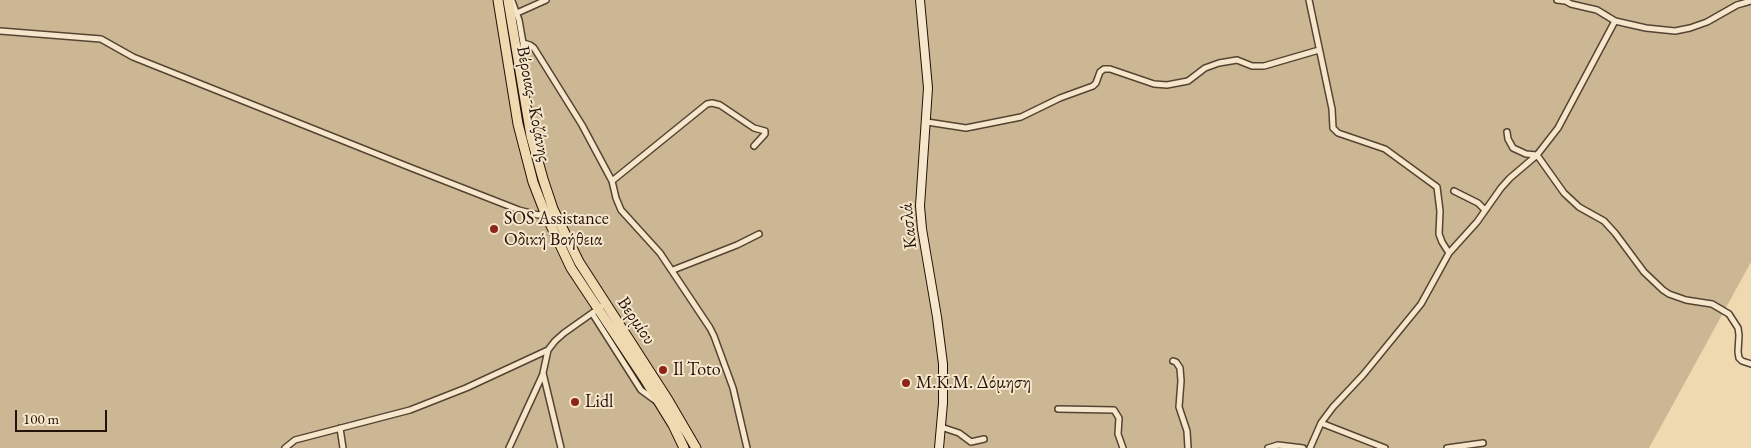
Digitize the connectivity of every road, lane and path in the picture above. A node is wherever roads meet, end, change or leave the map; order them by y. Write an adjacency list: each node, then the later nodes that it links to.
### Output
1 (498, 0): 22 (main road, Βέροιας - Κοζάνης)
2 (510, 0): 9 (street); 14 (main road, Βέροιας - Κοζάνης)
3 (546, 0): 9 (street)
4 (920, 0): 15 (street, Κασλά)
5 (1309, 0): 13 (street)
6 (1557, 0): 7 (street)
7 (1565, 0): 10 (street)
8 (1751, 1): 10 (street)
9 (517, 13): 12 (street)
10 (1615, 21): 18 (street)
11 (0, 31): 22 (street)
12 (523, 43): 14 (street); 19 (street)
13 (1320, 50): 15 (street); 24 (street)
14 (523, 91): 22 (main road, Βέροιας - Κοζάνης)
15 (927, 122): 33 (street, Κασλά)
16 (1507, 132): 18 (street)
17 (754, 146): 19 (street)
18 (1537, 155): 21 (street); 29 (street)
19 (612, 181): 25 (street)
20 (1454, 190): 21 (street)
21 (1485, 210): 24 (street)
22 (549, 211): 26 (main road, Βερμίου)
23 (759, 234): 25 (street)
24 (1449, 253): 32 (street)
25 (673, 270): 43 (street)
26 (599, 309): 27 (street); 41 (main road, Βερμίου); 42 (main road, Βερμίου)
27 (548, 350): 30 (street); 34 (street)
28 (1173, 361): 46 (street)
29 (1751, 364)
30 (543, 373): 39 (street); 40 (street)
31 (1058, 409): 45 (street)
32 (1321, 423): 49 (street); 50 (street)
33 (941, 427): 35 (street); 44 (street, Κασλά)
34 (340, 428): 37 (street); 38 (street)
35 (984, 439)
36 (1483, 443): 51 (street)
37 (285, 448)
38 (343, 448)
39 (509, 448)
40 (561, 448)
41 (684, 448)
42 (696, 448)
43 (747, 448)
44 (939, 448)
45 (1123, 448)
46 (1188, 448)
47 (1268, 448): 48 (street)
48 (1303, 448)
49 (1310, 448)
50 (1385, 448)
51 (1447, 448)

